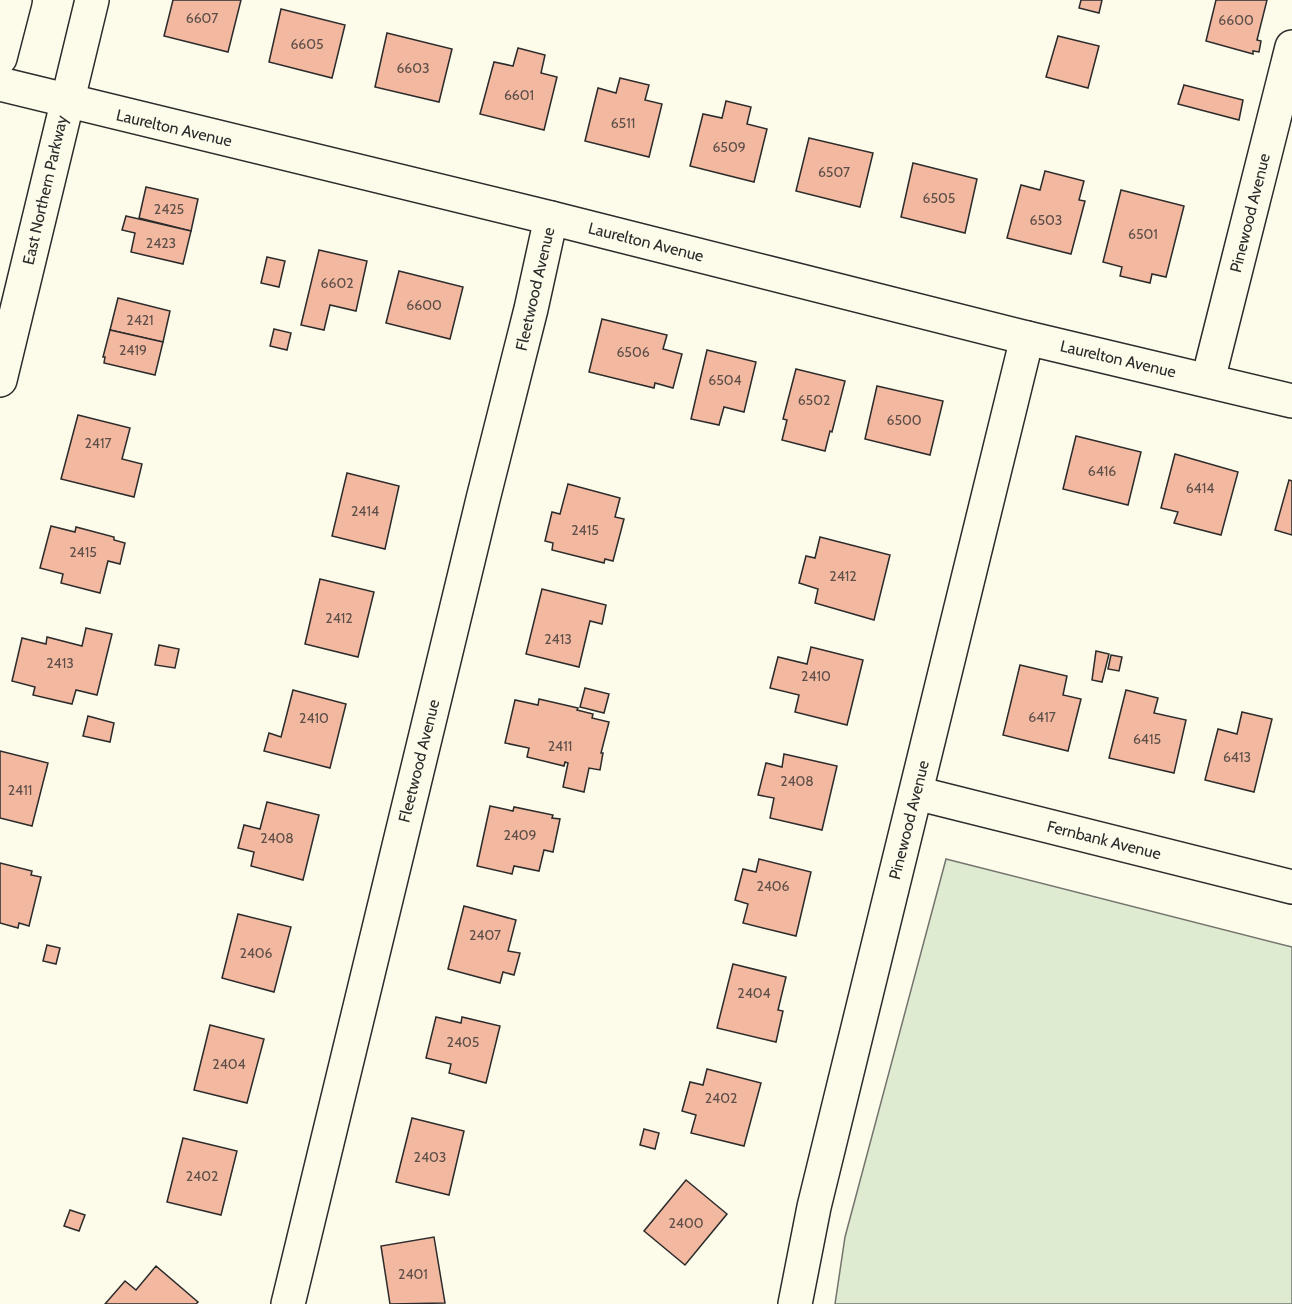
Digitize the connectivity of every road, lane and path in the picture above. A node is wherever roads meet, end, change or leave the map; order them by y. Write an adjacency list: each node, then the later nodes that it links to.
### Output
1 (15, 0): 4 (street)
2 (92, 0): 6 (street, East Northern Parkway)
3 (1292, 46): 9 (street, Pinewood Avenue)
4 (0, 58)
5 (0, 84): 6 (street, Laurelton Avenue)
6 (66, 102): 7 (street, Laurelton Avenue); 10 (street, East Northern Parkway)
7 (551, 218): 8 (street, Laurelton Avenue); 14 (street, Fleetwood Avenue)
8 (1027, 338): 9 (street, Laurelton Avenue); 12 (street, Pinewood Avenue)
9 (1208, 380): 11 (street, Laurelton Avenue)
10 (0, 381)
11 (1292, 401)
12 (916, 793): 13 (street, Fernbank Avenue); 15 (street, Pinewood Avenue)
13 (1292, 887)
14 (288, 1304)
15 (795, 1304)

